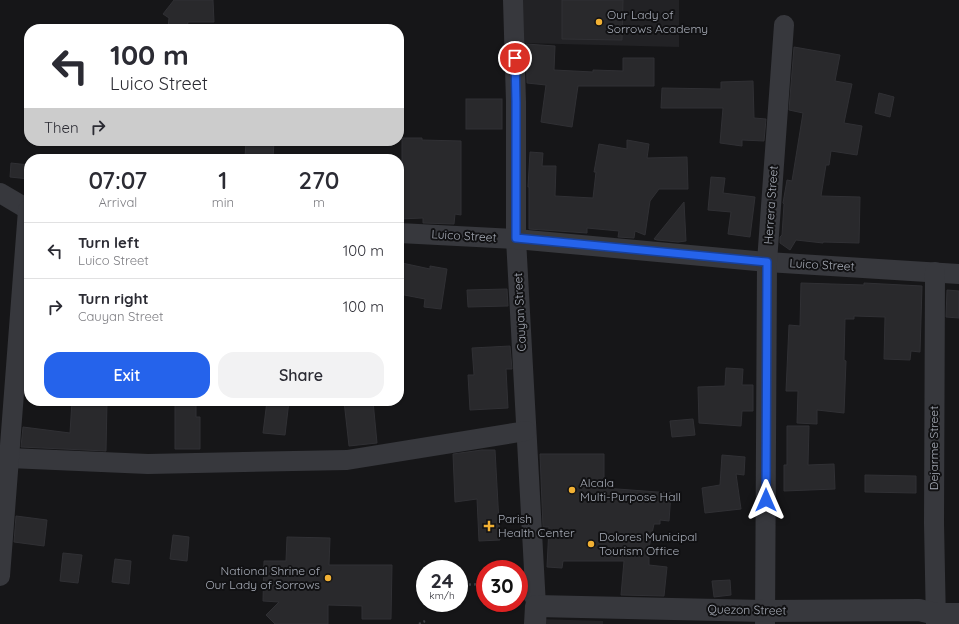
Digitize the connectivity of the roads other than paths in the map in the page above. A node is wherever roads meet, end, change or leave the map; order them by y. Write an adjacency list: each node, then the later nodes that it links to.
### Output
1 (513, 0): 6 (street, Cauyan Street)
2 (784, 25): 7 (street, Herrera Street)
3 (0, 193): 4 (street)
4 (24, 207)
5 (404, 232): 6 (street, Luico Street)
6 (516, 238): 7 (street, Luico Street); 11 (street, Cauyan Street)
7 (767, 262): 9 (street, Luico Street); 17 (street, Herrera Street)
8 (24, 272): 12 (street)
9 (935, 272): 10 (street, Luico Street); 18 (street, Dejarme Street)
10 (959, 274)
11 (526, 431): 12 (street); 16 (street, Cauyan Street)
12 (9, 458): 13 (street)
13 (0, 576)
14 (528, 601): 16 (lane)
15 (959, 614): 18 (street, Quezon Street)
16 (535, 615): 17 (street, Quezon Street)
17 (766, 617): 18 (street, Quezon Street)
18 (936, 619)

